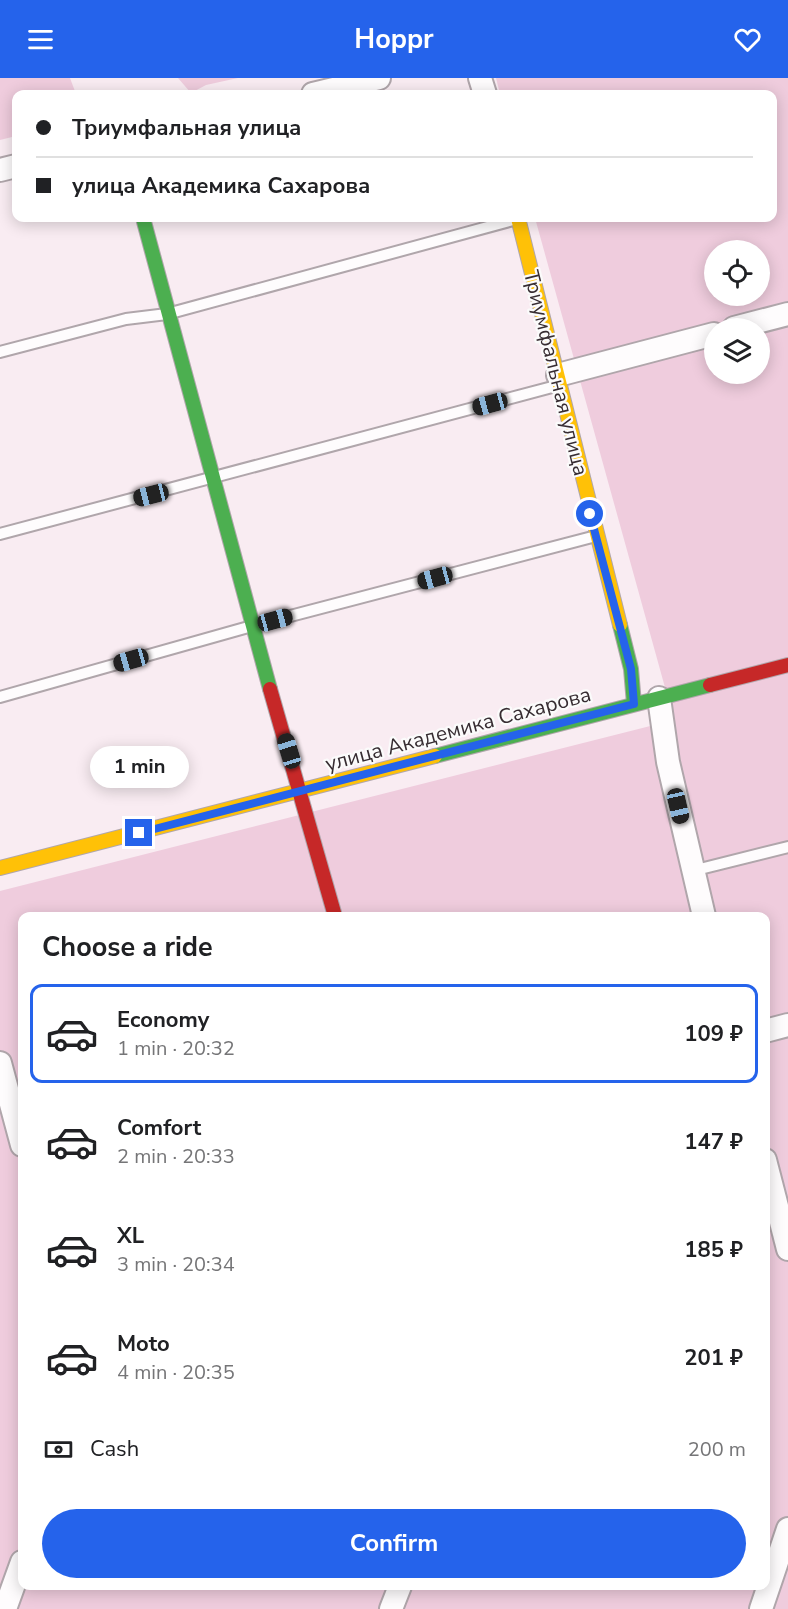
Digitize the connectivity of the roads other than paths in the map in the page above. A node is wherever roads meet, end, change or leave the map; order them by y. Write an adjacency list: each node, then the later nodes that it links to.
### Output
1 (378, 78): 2 (street)
2 (329, 90)
3 (144, 222): 6 (street)
4 (504, 222): 6 (lane)
5 (520, 222): 11 (street, Триумфальная улица)
6 (167, 314): 10 (lane); 12 (street)
7 (788, 314): 8 (street)
8 (770, 319)
9 (704, 337): 11 (street)
10 (0, 352)
11 (559, 380): 12 (lane); 14 (street, Триумфальная улица)
12 (213, 478): 13 (lane); 15 (street)
13 (0, 534)
14 (596, 536): 15 (lane); 19 (street, Триумфальная улица)
15 (252, 626): 17 (lane); 20 (street)
16 (788, 665): 18 (street, улица Академика Сахарова)
17 (0, 697)
18 (659, 698): 19 (street, улица Академика Сахарова); 23 (street)
19 (634, 704): 20 (street, улица Академика Сахарова)
20 (301, 793): 22 (street, улица Академика Сахарова); 24 (street)
21 (788, 847): 23 (lane)
22 (0, 868)
23 (692, 871): 25 (street)
24 (334, 912)
25 (703, 912)
26 (788, 1025): 27 (street)
27 (770, 1030)
28 (0, 1063): 29 (street)
29 (18, 1130)
30 (770, 1179): 31 (street)
31 (788, 1249)
32 (788, 1530): 34 (street)
33 (18, 1573): 37 (street)
34 (770, 1583)
35 (399, 1590): 38 (street)
36 (767, 1590): 39 (street)
37 (5, 1609)
38 (392, 1609)
39 (761, 1609)

